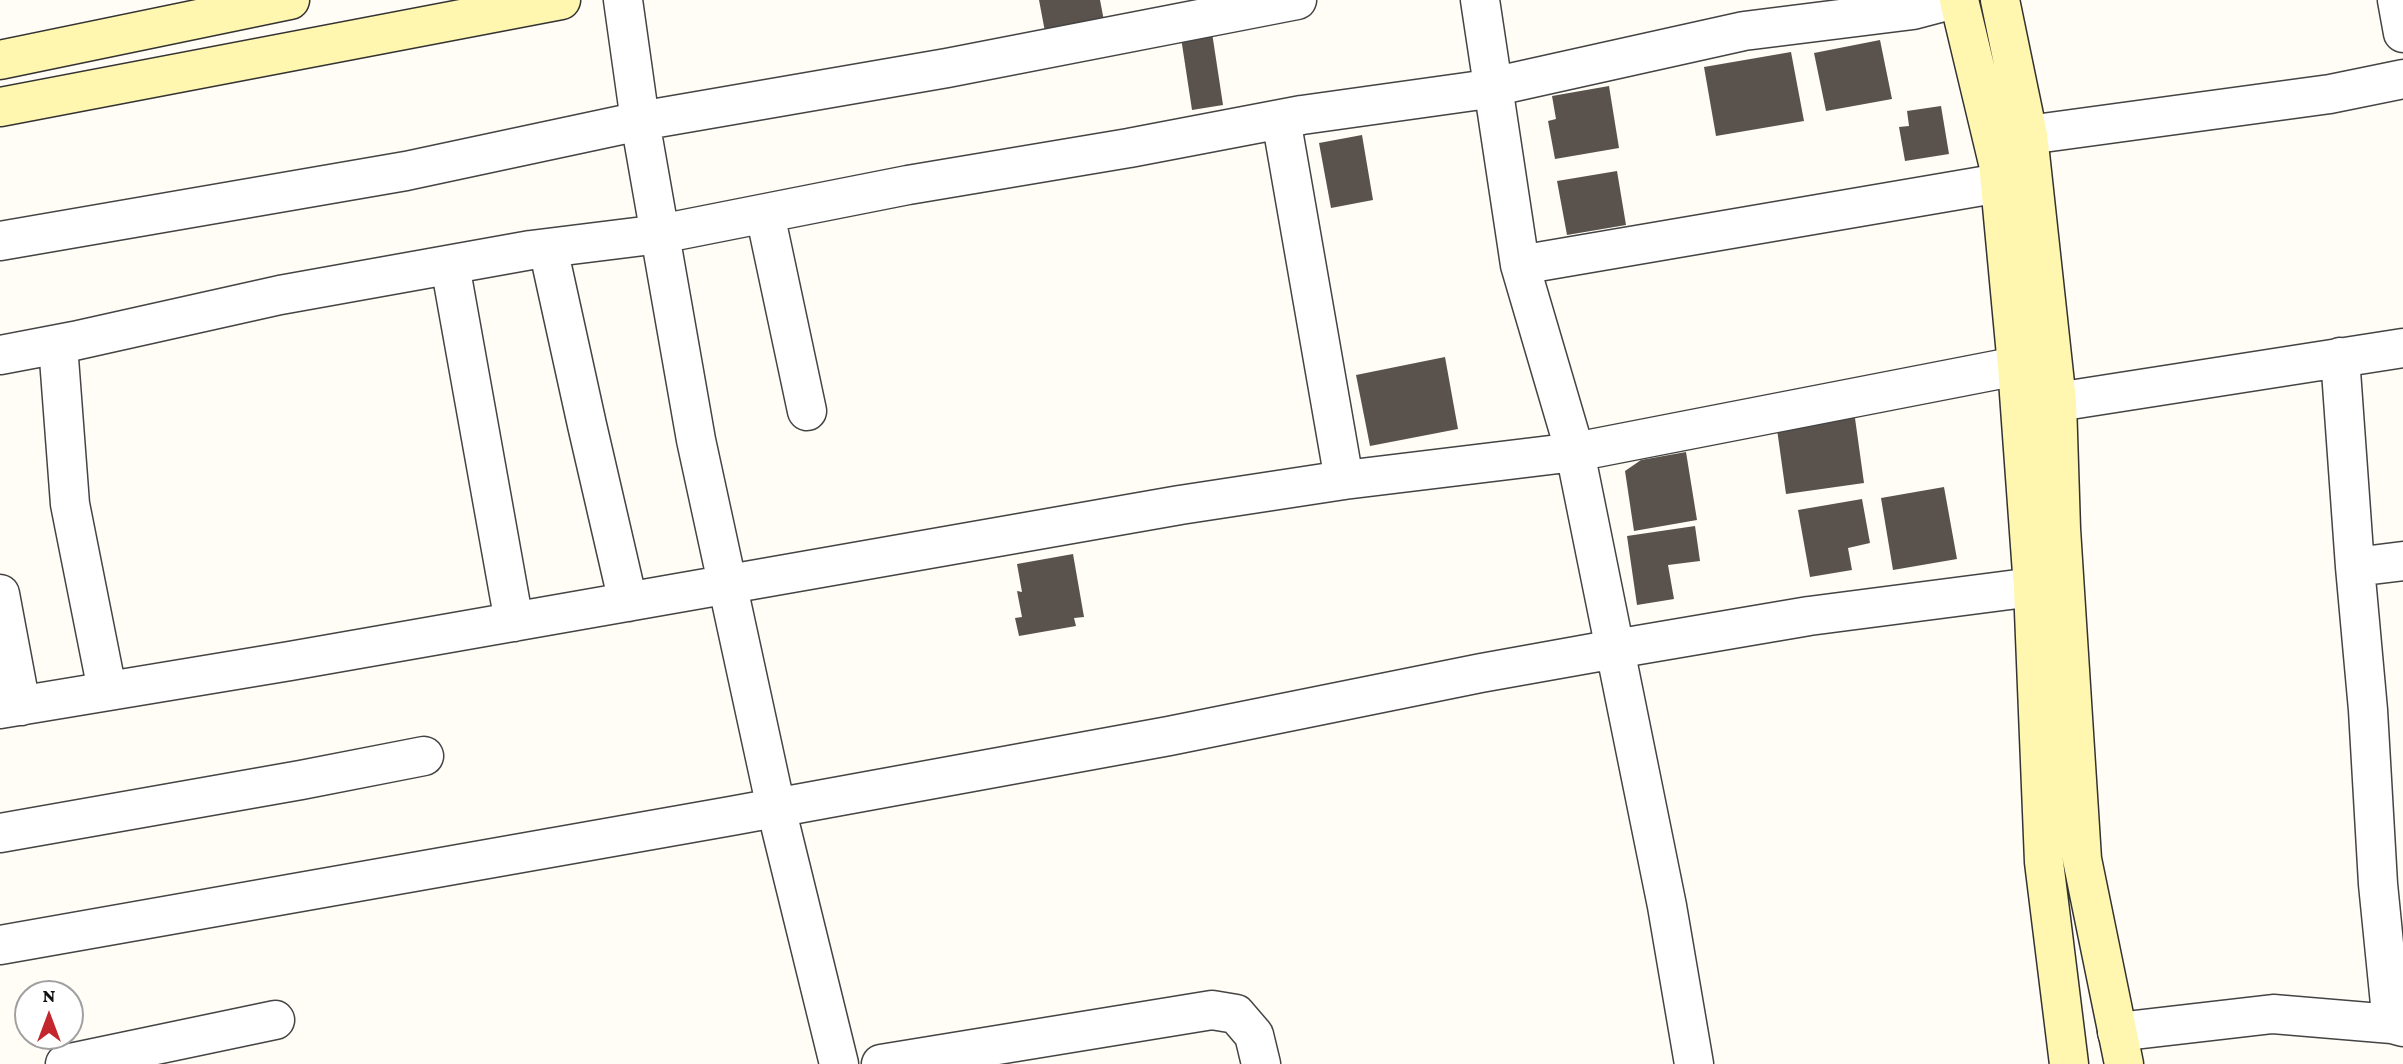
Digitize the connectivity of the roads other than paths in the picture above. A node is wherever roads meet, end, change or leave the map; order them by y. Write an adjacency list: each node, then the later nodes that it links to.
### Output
1 (290, 0): 11 (main road)
2 (561, 0): 14 (main road)
3 (623, 0): 16 (street)
4 (1297, 0): 16 (street)
5 (1480, 0): 13 (street)
6 (1951, 0): 13 (street)
7 (1959, 0): 18 (main road)
8 (2000, 0): 17 (main road)
9 (2397, 0): 10 (street)
10 (2403, 33)
11 (0, 60)
12 (2403, 79): 17 (street)
13 (1494, 86): 15 (street); 24 (street)
14 (0, 107)
15 (1281, 119): 19 (street); 34 (street)
16 (639, 121): 20 (street); 21 (street)
17 (2028, 135): 30 (main road)
18 (2000, 183): 24 (street); 29 (main road)
19 (765, 214): 20 (street); 32 (street)
20 (660, 234): 22 (street); 37 (street)
21 (0, 241)
22 (548, 248): 23 (street); 40 (street)
23 (450, 265): 25 (street); 41 (street)
24 (1520, 265): 33 (street)
25 (58, 345): 27 (street); 43 (street)
26 (2403, 348): 28 (street)
27 (0, 355)
28 (2340, 357): 30 (street); 36 (street)
29 (2018, 366): 31 (main road); 33 (street)
30 (2057, 402): 31 (street); 51 (main road)
31 (2020, 408): 38 (main road)
32 (807, 411)
33 (1575, 452): 34 (street); 42 (street)
34 (1345, 480): 37 (street)
35 (2403, 561): 36 (street)
36 (2355, 567): 50 (street)
37 (727, 584): 40 (street); 46 (street)
38 (2034, 587): 42 (street); 57 (main road)
39 (0, 594): 44 (street)
40 (628, 601): 41 (street)
41 (514, 622): 43 (street)
42 (1615, 649): 46 (street); 56 (street)
43 (107, 690): 44 (street)
44 (11, 707)
45 (424, 756): 47 (street)
46 (776, 808): 48 (street); 53 (street)
47 (0, 833)
48 (0, 945)
49 (275, 1020): 52 (street)
50 (2397, 1025): 51 (street)
51 (2120, 1048)
52 (65, 1064)
53 (839, 1064)
54 (881, 1064): 55 (street)
55 (1261, 1064)
56 (1694, 1064)
57 (2069, 1064)

